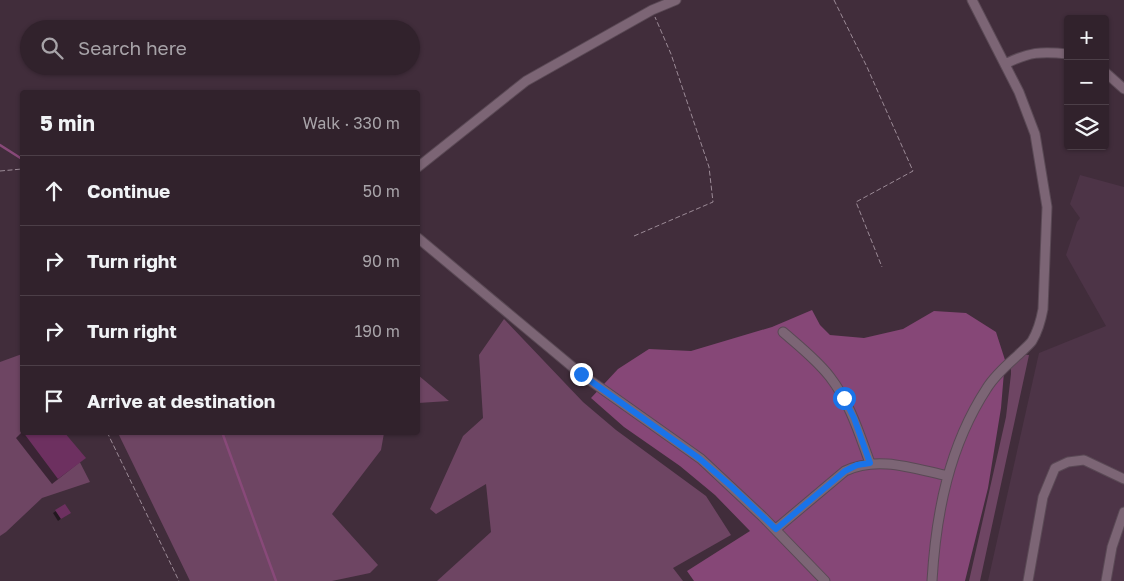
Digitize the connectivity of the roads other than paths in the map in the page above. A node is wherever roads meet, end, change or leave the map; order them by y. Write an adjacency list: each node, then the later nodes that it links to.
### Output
1 (676, 0): 7 (street)
2 (972, 0): 4 (street)
3 (1064, 53): 4 (street)
4 (1005, 64): 11 (street)
5 (1109, 76): 6 (street)
6 (1124, 89)
7 (420, 165)
8 (420, 240): 14 (street)
9 (783, 332): 10 (street)
10 (870, 463): 11 (street); 14 (street)
11 (948, 476): 16 (street)
12 (1124, 479): 17 (street)
13 (1124, 512): 18 (street)
14 (776, 529): 15 (street)
15 (825, 581)
16 (932, 581)
17 (1028, 581)
18 (1106, 581)

